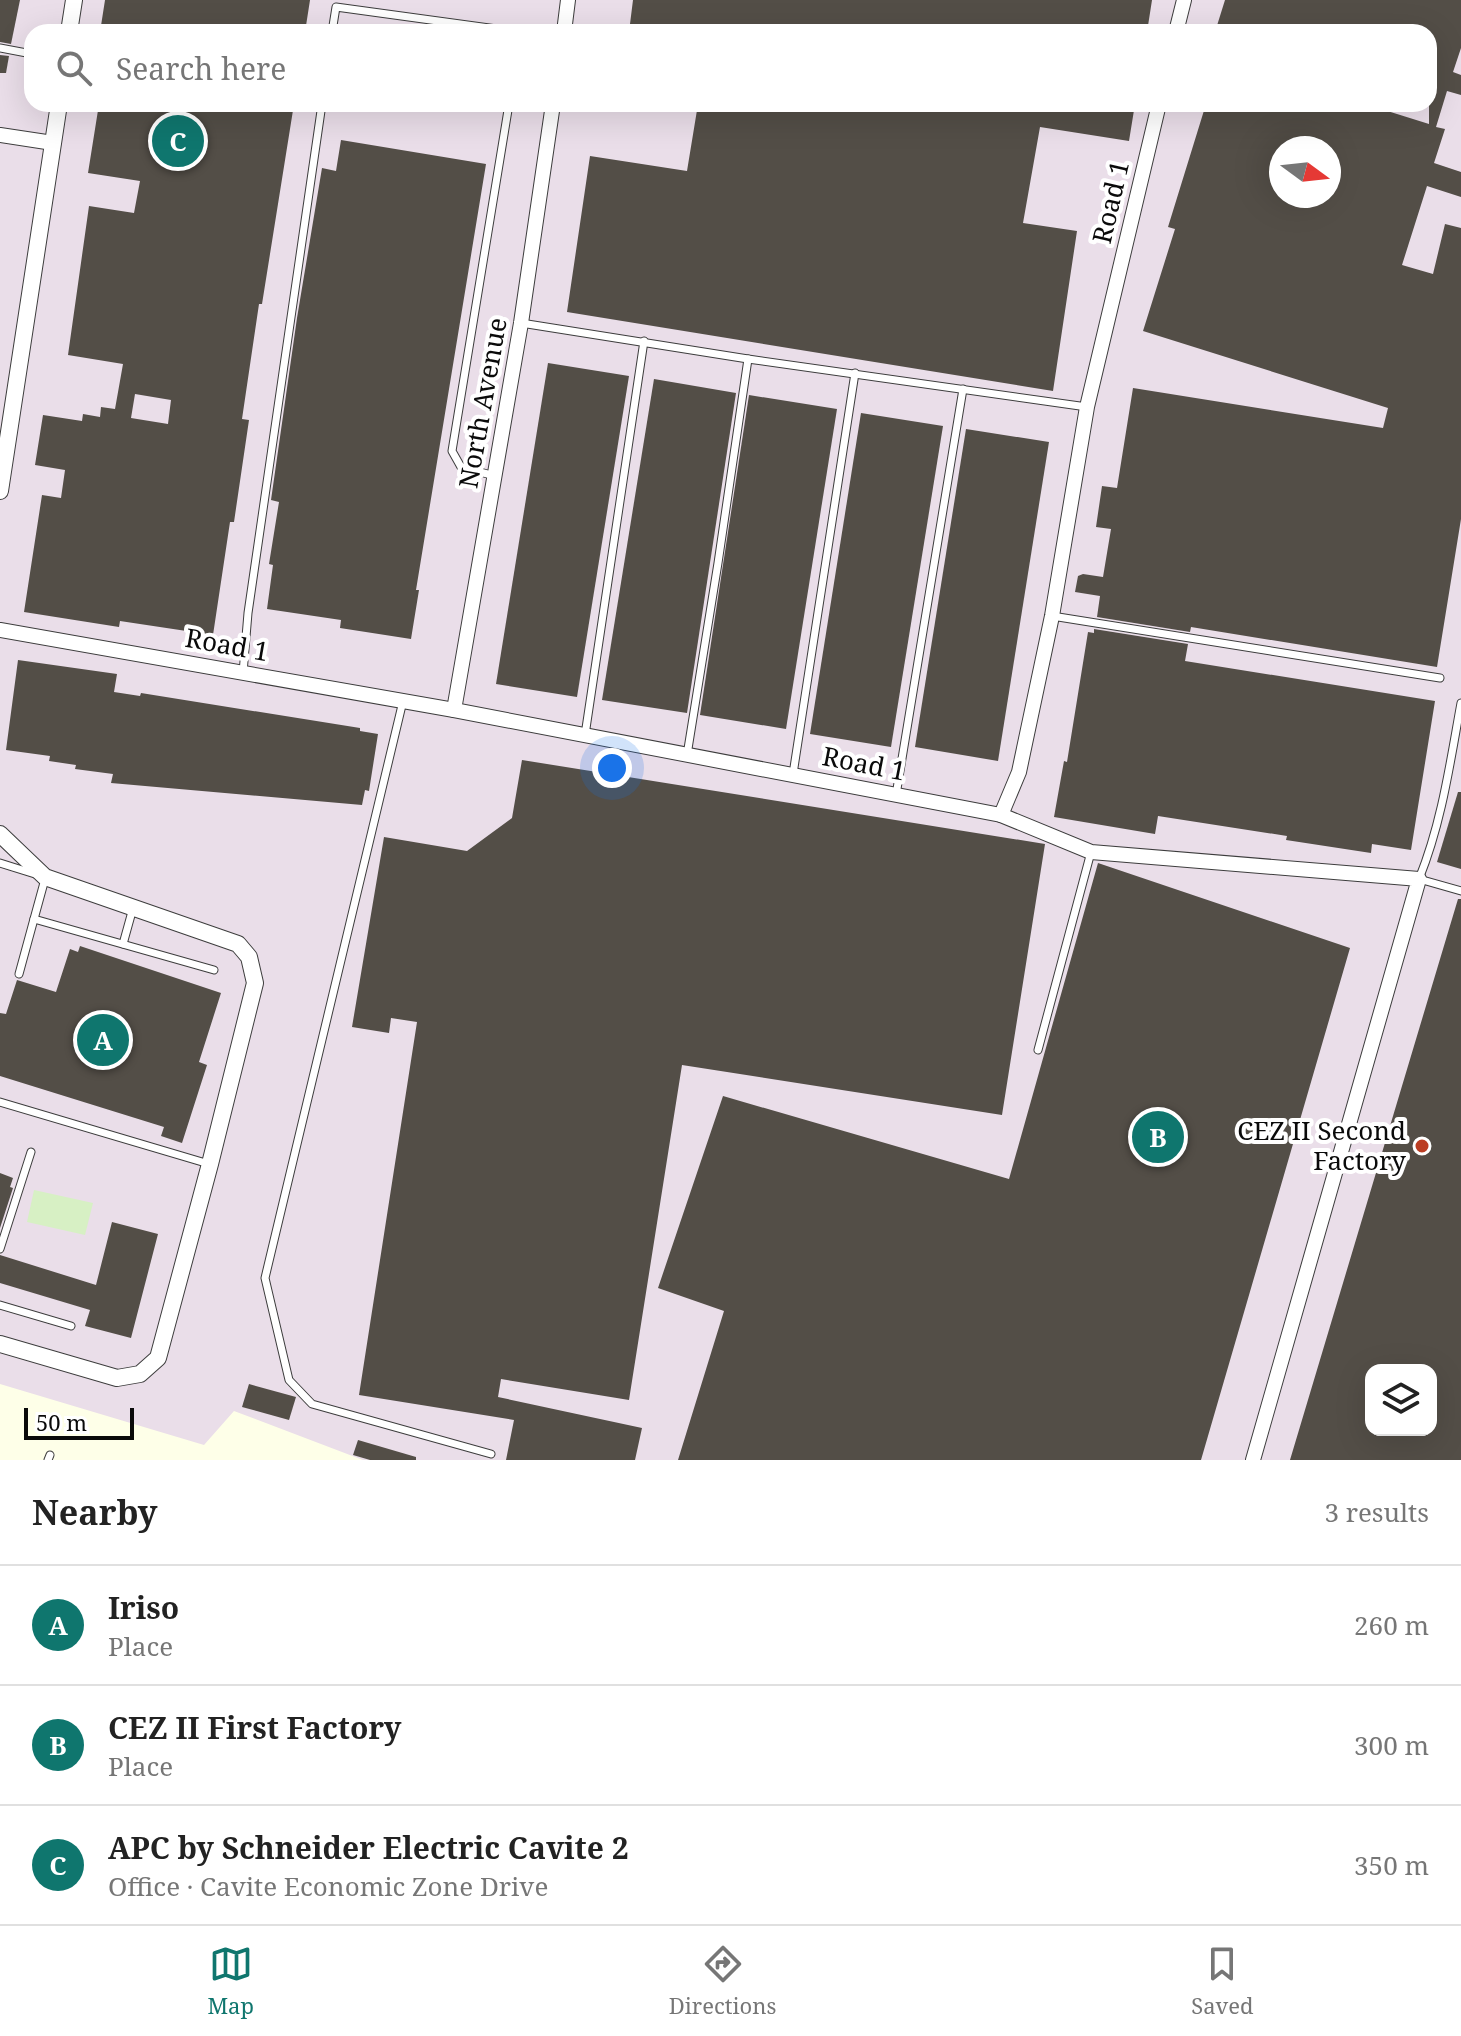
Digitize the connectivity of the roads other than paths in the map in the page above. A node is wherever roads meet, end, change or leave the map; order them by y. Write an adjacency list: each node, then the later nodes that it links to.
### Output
1 (74, 0): 4 (street)
2 (568, 0): 7 (street)
3 (1184, 0): 8 (street)
4 (70, 24)
5 (333, 24): 6 (lane)
6 (460, 24)
7 (565, 24)
8 (1178, 24)
9 (0, 48): 10 (lane)
10 (24, 52)
11 (58, 112): 17 (street)
12 (321, 112): 28 (lane)
13 (508, 112): 24 (lane)
14 (552, 112): 18 (street, North Avenue)
15 (1157, 112): 23 (street, Road 1)
16 (0, 135): 17 (street)
17 (53, 143): 25 (street)
18 (521, 323): 19 (lane); 24 (street, North Avenue)
19 (644, 341): 20 (lane); 33 (lane)
20 (748, 359): 21 (lane); 34 (lane)
21 (855, 373): 22 (lane); 35 (lane)
22 (963, 389): 23 (lane); 36 (lane)
23 (1087, 407): 26 (street, Road 1)
24 (495, 476): 32 (street, North Avenue)
25 (0, 491)
26 (1052, 616): 29 (lane); 37 (street, Road 1)
27 (0, 630): 28 (street, Road 1)
28 (243, 673): 30 (street, Road 1)
29 (1440, 678)
30 (403, 701): 32 (street, Road 1); 57 (lane)
31 (1461, 703): 42 (lane)
32 (454, 710): 33 (street, Road 1)
33 (585, 735): 34 (street, Road 1)
34 (687, 755): 35 (street, Road 1)
35 (793, 775): 36 (street, Road 1)
36 (896, 795): 37 (street, Road 1)
37 (1001, 815): 39 (street)
38 (0, 834): 41 (street)
39 (1091, 852): 42 (street); 49 (lane)
40 (0, 863): 41 (lane)
41 (45, 877): 44 (street); 45 (lane)
42 (1419, 879): 43 (lane); 58 (street)
43 (1461, 891)
44 (133, 908): 46 (lane); 52 (street)
45 (34, 919): 46 (lane); 48 (lane)
46 (123, 944): 47 (lane)
47 (214, 970)
48 (19, 974)
49 (1038, 1050)
50 (0, 1102): 52 (lane)
51 (31, 1152): 53 (lane)
52 (210, 1164): 56 (street)
53 (0, 1249)
54 (0, 1305): 55 (lane)
55 (71, 1326)
56 (0, 1344)
57 (491, 1454)
58 (1253, 1460)

